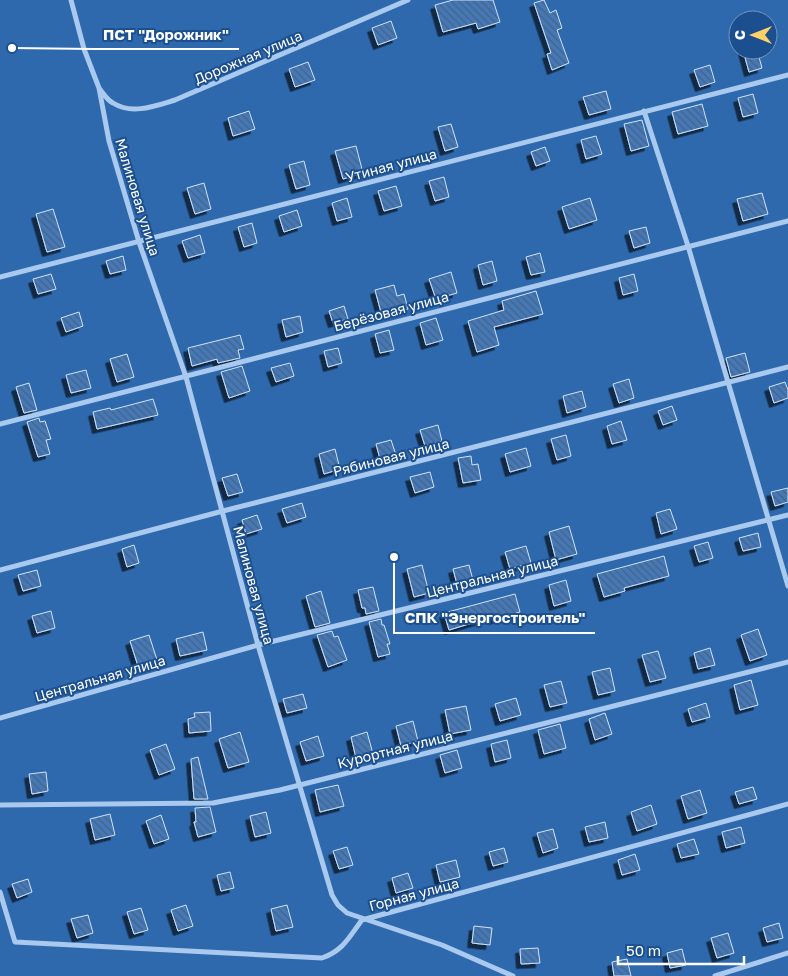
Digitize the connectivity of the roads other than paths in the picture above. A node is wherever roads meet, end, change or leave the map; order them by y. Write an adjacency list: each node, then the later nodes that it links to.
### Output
1 (71, 0): 4 (street, Малиновая улица)
2 (408, 0): 4 (street, Дорожная улица)
3 (788, 75): 5 (street, Утиная улица)
4 (99, 88): 7 (street, Малиновая улица)
5 (644, 111): 7 (street, Утиная улица); 8 (street)
6 (788, 221): 8 (street, Берёзовая улица)
7 (139, 242): 9 (street, Утиная улица); 11 (street, Малиновая улица)
8 (688, 246): 11 (street, Берёзовая улица); 12 (street)
9 (0, 278)
10 (788, 367): 12 (street, Рябиновая улица)
11 (186, 377): 13 (street, Берёзовая улица); 14 (street, Малиновая улица)
12 (728, 382): 14 (street, Рябиновая улица); 16 (street)
13 (0, 424)
14 (223, 511): 17 (street, Рябиновая улица); 19 (street, Малиновая улица)
15 (788, 515): 16 (street, Центральная улица)
16 (769, 520): 18 (street); 19 (street, Центральная улица)
17 (0, 570)
18 (788, 586)
19 (258, 645): 21 (street, Центральная улица); 22 (street, Малиновая улица)
20 (788, 662): 22 (street, Курортная улица)
21 (0, 718)
22 (300, 785): 24 (street, Курортная улица); 26 (street, Малиновая улица)
23 (788, 804): 26 (street, Горная улица)
24 (0, 805)
25 (0, 892): 26 (street, Горная улица)
26 (362, 920): 28 (street, Малиновая улица)
27 (788, 954): 29 (street)
28 (513, 976)
29 (714, 976)

